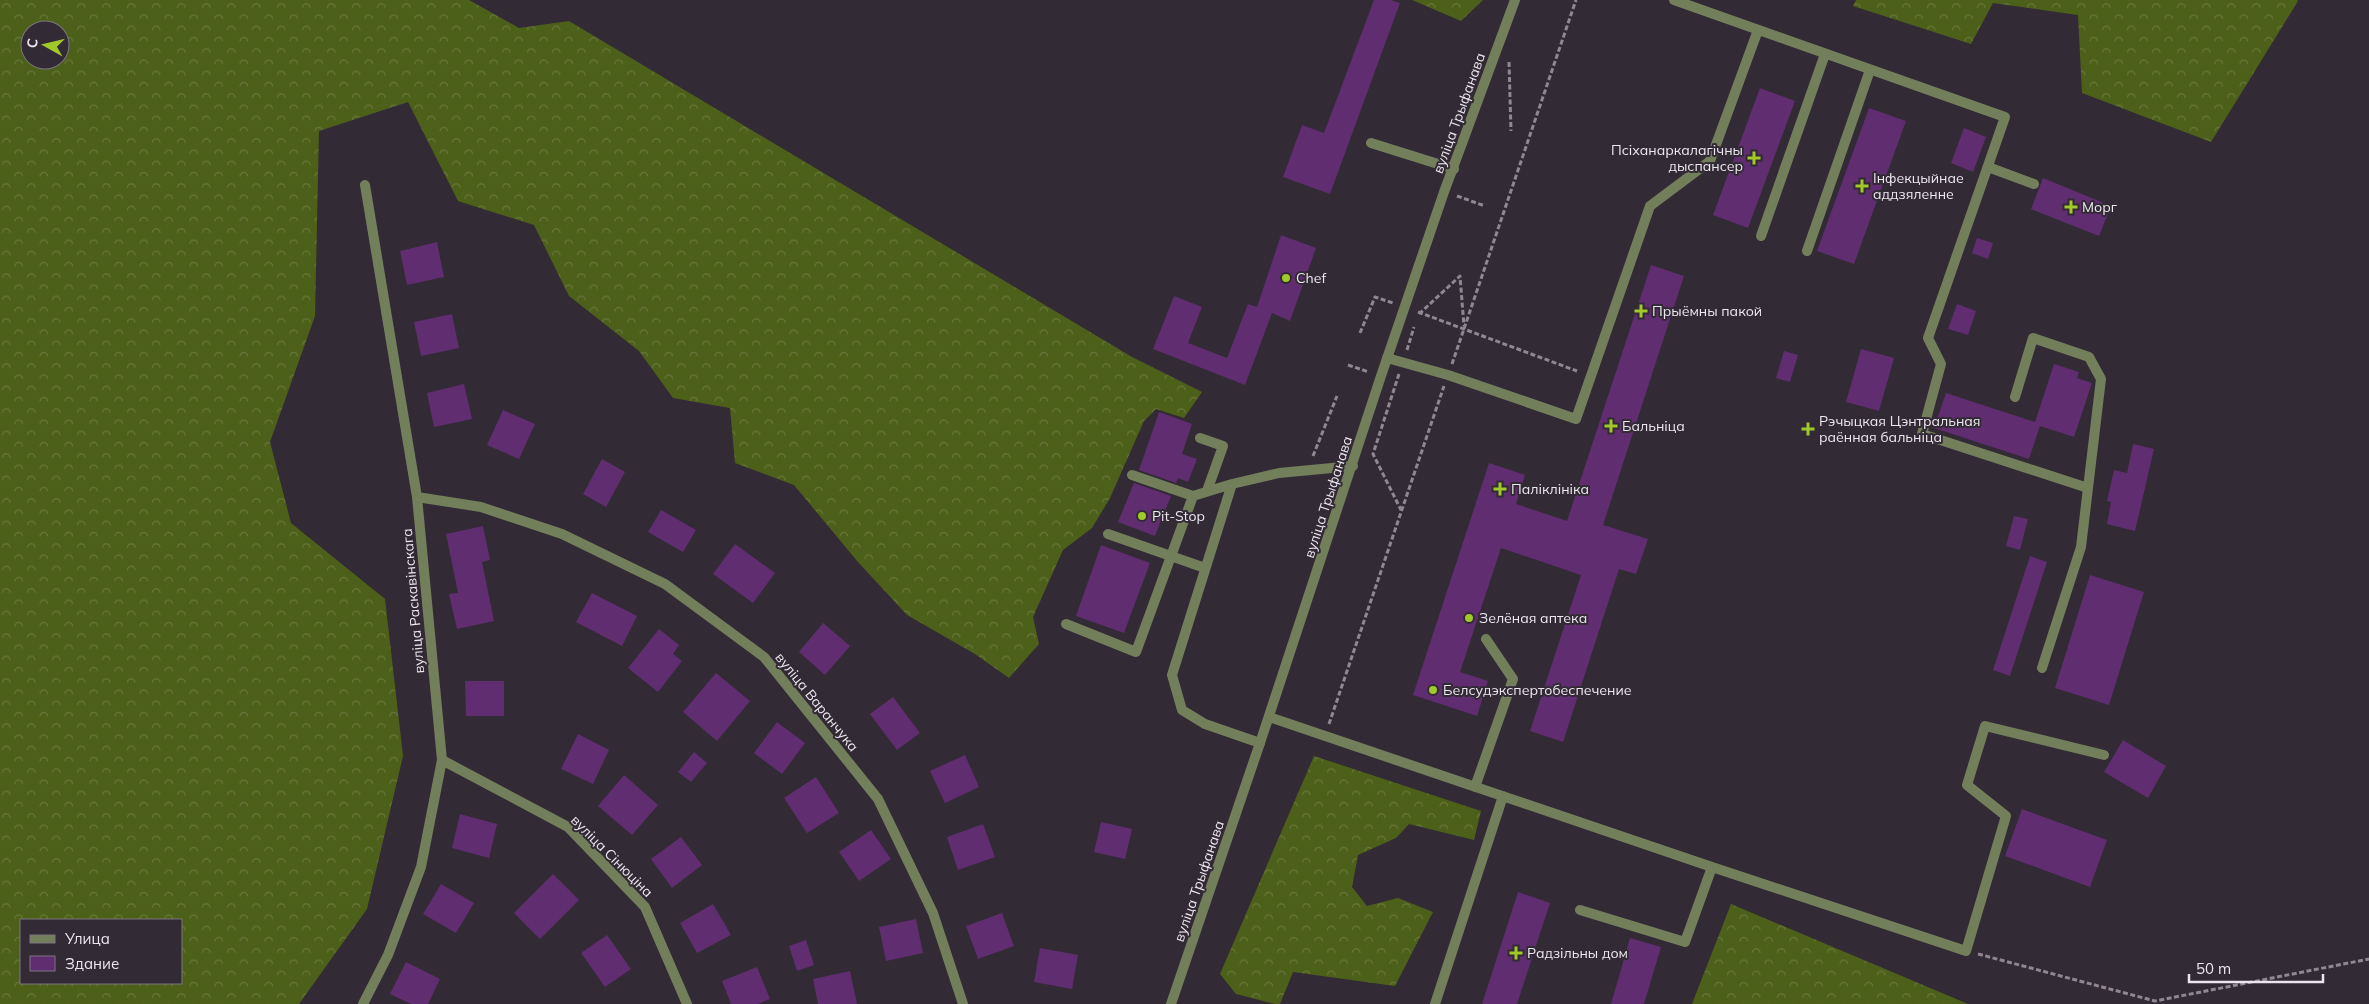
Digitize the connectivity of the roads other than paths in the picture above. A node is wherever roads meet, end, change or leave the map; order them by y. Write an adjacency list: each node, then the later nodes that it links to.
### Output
1 (1515, 0): 8 (street, вуліца Трыфанава)
2 (1674, 0): 3 (street)
3 (1758, 30): 4 (street); 13 (street)
4 (1825, 54): 5 (street); 11 (street)
5 (1870, 70): 7 (street); 12 (street)
6 (1371, 143): 8 (street)
7 (1988, 167): 9 (street); 19 (street)
8 (1454, 169): 13 (street, вуліца Трыфанава)
9 (2034, 184)
10 (365, 185): 22 (street, вуліца Раскавінскага)
11 (1761, 236)
12 (1807, 251)
13 (1387, 358): 16 (street, вуліца Трыфанава)
14 (2015, 397): 19 (street)
15 (1200, 438): 20 (street)
16 (1353, 466): 18 (street); 29 (street, вуліца Трыфанава)
17 (1132, 475): 21 (street)
18 (1232, 484): 20 (street); 25 (street)
19 (2088, 488): 28 (street)
20 (1207, 492): 21 (street)
21 (1192, 496): 24 (street)
22 (417, 497): 32 (street, вуліца Раскавінскага); 39 (street, вуліца Варанчука)
23 (1108, 534): 24 (street)
24 (1170, 556): 25 (street); 26 (street)
25 (1205, 568): 30 (street)
26 (1066, 624)
27 (1486, 639): 33 (street)
28 (2042, 668)
29 (1269, 717): 30 (street, вуліца Трыфанава); 33 (street)
30 (1260, 743): 40 (street, вуліца Трыфанава)
31 (2104, 756): 35 (street)
32 (442, 760): 37 (street, вуліца Раскавінскага); 38 (street, вуліца Сінюціна)
33 (1475, 787): 34 (street)
34 (1503, 796): 35 (street); 41 (street)
35 (1712, 867): 36 (street)
36 (1580, 910)
37 (363, 1004)
38 (688, 1004)
39 (963, 1004)
40 (1171, 1004)
41 (1435, 1004)

